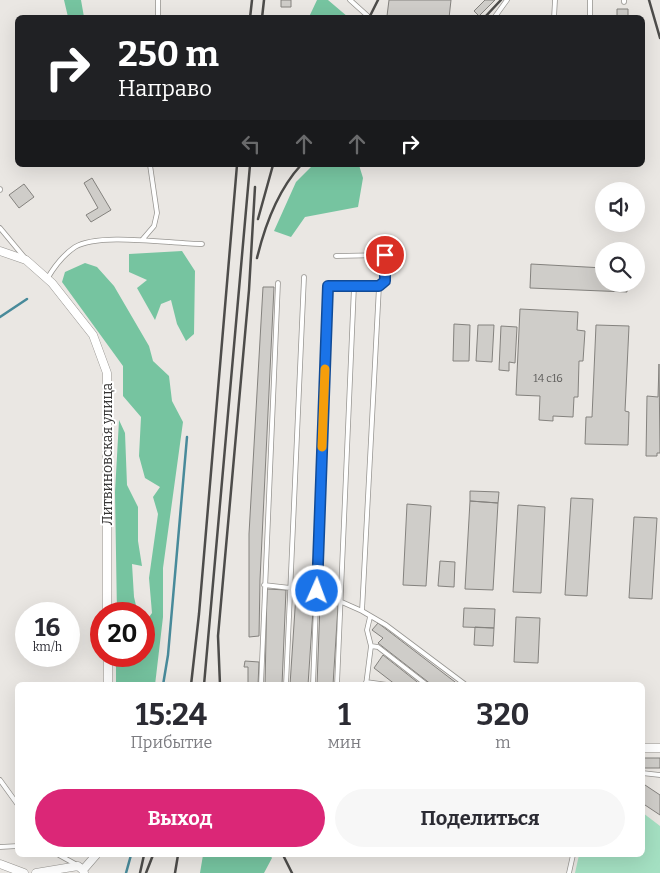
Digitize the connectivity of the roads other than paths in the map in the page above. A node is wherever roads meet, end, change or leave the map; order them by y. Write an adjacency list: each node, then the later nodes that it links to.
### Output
1 (158, 0): 6 (lane)
2 (350, 0): 7 (lane)
3 (507, 0): 8 (lane)
4 (554, 0): 9 (lane)
5 (590, 0): 10 (lane)
6 (158, 15)
7 (367, 15)
8 (496, 15)
9 (554, 15)
10 (590, 15)
11 (150, 167): 13 (lane)
12 (0, 228): 17 (lane)
13 (142, 240): 14 (lane); 19 (lane)
14 (202, 244)
15 (0, 251): 17 (street, Литвиновская улица)
16 (336, 256): 22 (lane)
17 (26, 260): 19 (street, Литвиновская улица)
18 (304, 277): 24 (lane)
19 (47, 279): 26 (street, Литвиновская улица)
20 (278, 283): 23 (lane)
21 (354, 286): 22 (lane); 25 (lane); 27 (lane)
22 (379, 286): 28 (lane)
23 (264, 586): 24 (lane); 33 (lane)
24 (289, 587): 25 (lane); 34 (lane)
25 (317, 591): 27 (lane); 35 (lane)
26 (108, 602)
27 (341, 602): 28 (lane); 36 (lane)
28 (362, 611): 29 (lane)
29 (370, 617): 30 (lane); 39 (lane)
30 (371, 646): 37 (lane); 38 (lane)
31 (108, 667): 32 (street)
32 (108, 682)
33 (261, 682)
34 (286, 682)
35 (313, 682)
36 (337, 682)
37 (366, 682)
38 (423, 682)
39 (462, 682)
40 (645, 748): 41 (street)
41 (660, 748)
42 (645, 774): 43 (lane)
43 (660, 775)
44 (0, 780): 45 (lane)
45 (15, 801)
46 (15, 846): 47 (lane)
47 (0, 847)
48 (62, 857): 52 (lane)
49 (94, 857): 52 (street)
50 (573, 857): 55 (lane)
51 (0, 864): 53 (street)
52 (82, 870): 54 (street)
53 (24, 873)
54 (36, 873)
55 (569, 873)

